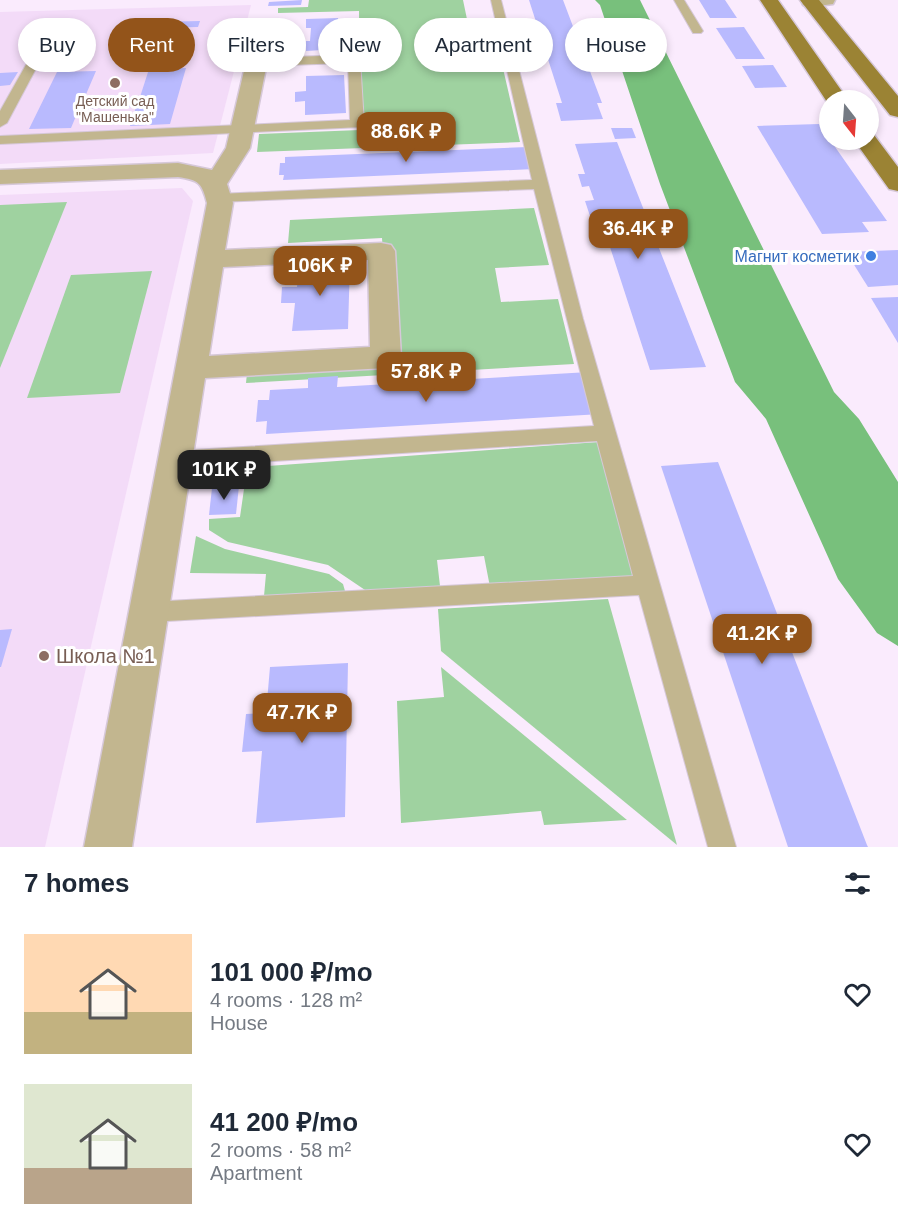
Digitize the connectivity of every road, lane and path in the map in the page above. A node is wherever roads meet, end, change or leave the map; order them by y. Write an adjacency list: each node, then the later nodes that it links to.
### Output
1 (496, 0): 16 (lane)
2 (679, 0): 5 (lane)
3 (769, 0): 9 (main road)
4 (815, 0): 10 (main road)
5 (697, 31)
6 (306, 61): 12 (lane)
7 (28, 72): 11 (lane)
8 (254, 72): 12 (street)
9 (830, 90)
10 (898, 110)
11 (2, 115)
12 (242, 130): 13 (lane); 18 (street)
13 (0, 140)
14 (873, 150): 17 (main road)
15 (0, 177): 18 (street)
16 (541, 184): 18 (lane); 21 (lane)
17 (898, 184)
18 (217, 191): 19 (street)
19 (210, 259): 20 (street); 20 (street)
20 (191, 368): 22 (street)
21 (606, 433): 22 (lane); 23 (lane)
22 (175, 459): 24 (street)
23 (646, 585): 24 (lane); 26 (lane)
24 (149, 612): 25 (street)
25 (108, 847)
26 (722, 847)

